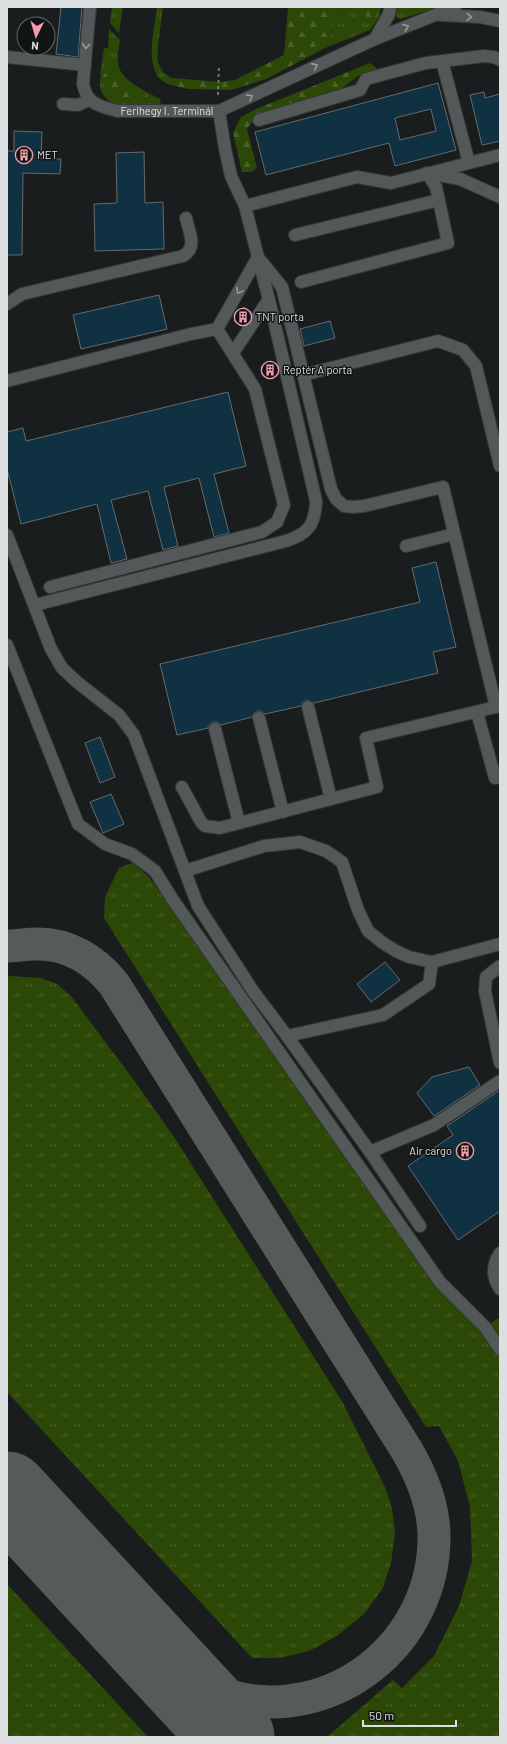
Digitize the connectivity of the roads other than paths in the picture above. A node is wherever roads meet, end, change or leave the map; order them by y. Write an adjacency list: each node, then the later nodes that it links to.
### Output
1 (90, 7): 10 (street, one-way to 10)
2 (390, 7): 6 (street)
3 (455, 7): 4 (street, Ferihegy I. Terminál)
4 (437, 15): 5 (street, Ferihegy I. Terminál, one-way to 5); 6 (street, Ferihegy I. Terminál, one-way to 4)
5 (500, 21)
6 (374, 39): 13 (street, Ferihegy I. Terminál, one-way to 6)
7 (7, 57): 10 (street)
8 (500, 60): 9 (street)
9 (442, 61): 14 (street); 16 (street)
10 (85, 65): 11 (street)
11 (88, 100): 12 (street); 13 (street, Ferihegy I. Terminál)
12 (63, 104)
13 (219, 111): 20 (street)
14 (259, 120)
15 (500, 155): 16 (street)
16 (469, 163): 17 (street)
17 (427, 173): 18 (street); 19 (street); 20 (street)
18 (500, 197)
19 (439, 200): 22 (street); 24 (street)
20 (245, 206): 23 (street)
21 (186, 218): 26 (street)
22 (295, 235)
23 (258, 257): 25 (street); 27 (street, one-way to 27); 29 (street)
24 (301, 282)
25 (269, 299): 28 (street); 36 (street)
26 (7, 304)
27 (217, 330): 28 (street); 30 (street)
28 (232, 353): 35 (street)
29 (303, 375): 31 (street); 32 (street)
30 (7, 381)
31 (500, 466)
32 (454, 534): 34 (street); 39 (street)
33 (7, 535): 36 (street)
34 (406, 546)
35 (50, 587)
36 (35, 605): 48 (street)
37 (7, 645): 59 (street)
38 (308, 707): 45 (street)
39 (498, 707): 40 (street)
40 (477, 712): 43 (street); 45 (street)
41 (259, 718): 46 (street)
42 (215, 729): 47 (street)
43 (500, 777)
44 (182, 787): 47 (street)
45 (331, 799): 46 (street)
46 (283, 812): 47 (street)
47 (239, 823)
48 (185, 871): 50 (street); 52 (street)
49 (500, 944): 50 (street)
50 (432, 962): 52 (street)
51 (500, 966): 53 (street)
52 (287, 1036): 55 (street)
53 (500, 1063)
54 (500, 1081): 55 (street)
55 (370, 1152): 56 (street)
56 (420, 1226)
57 (500, 1253): 58 (street)
58 (500, 1289)
59 (500, 1349)

